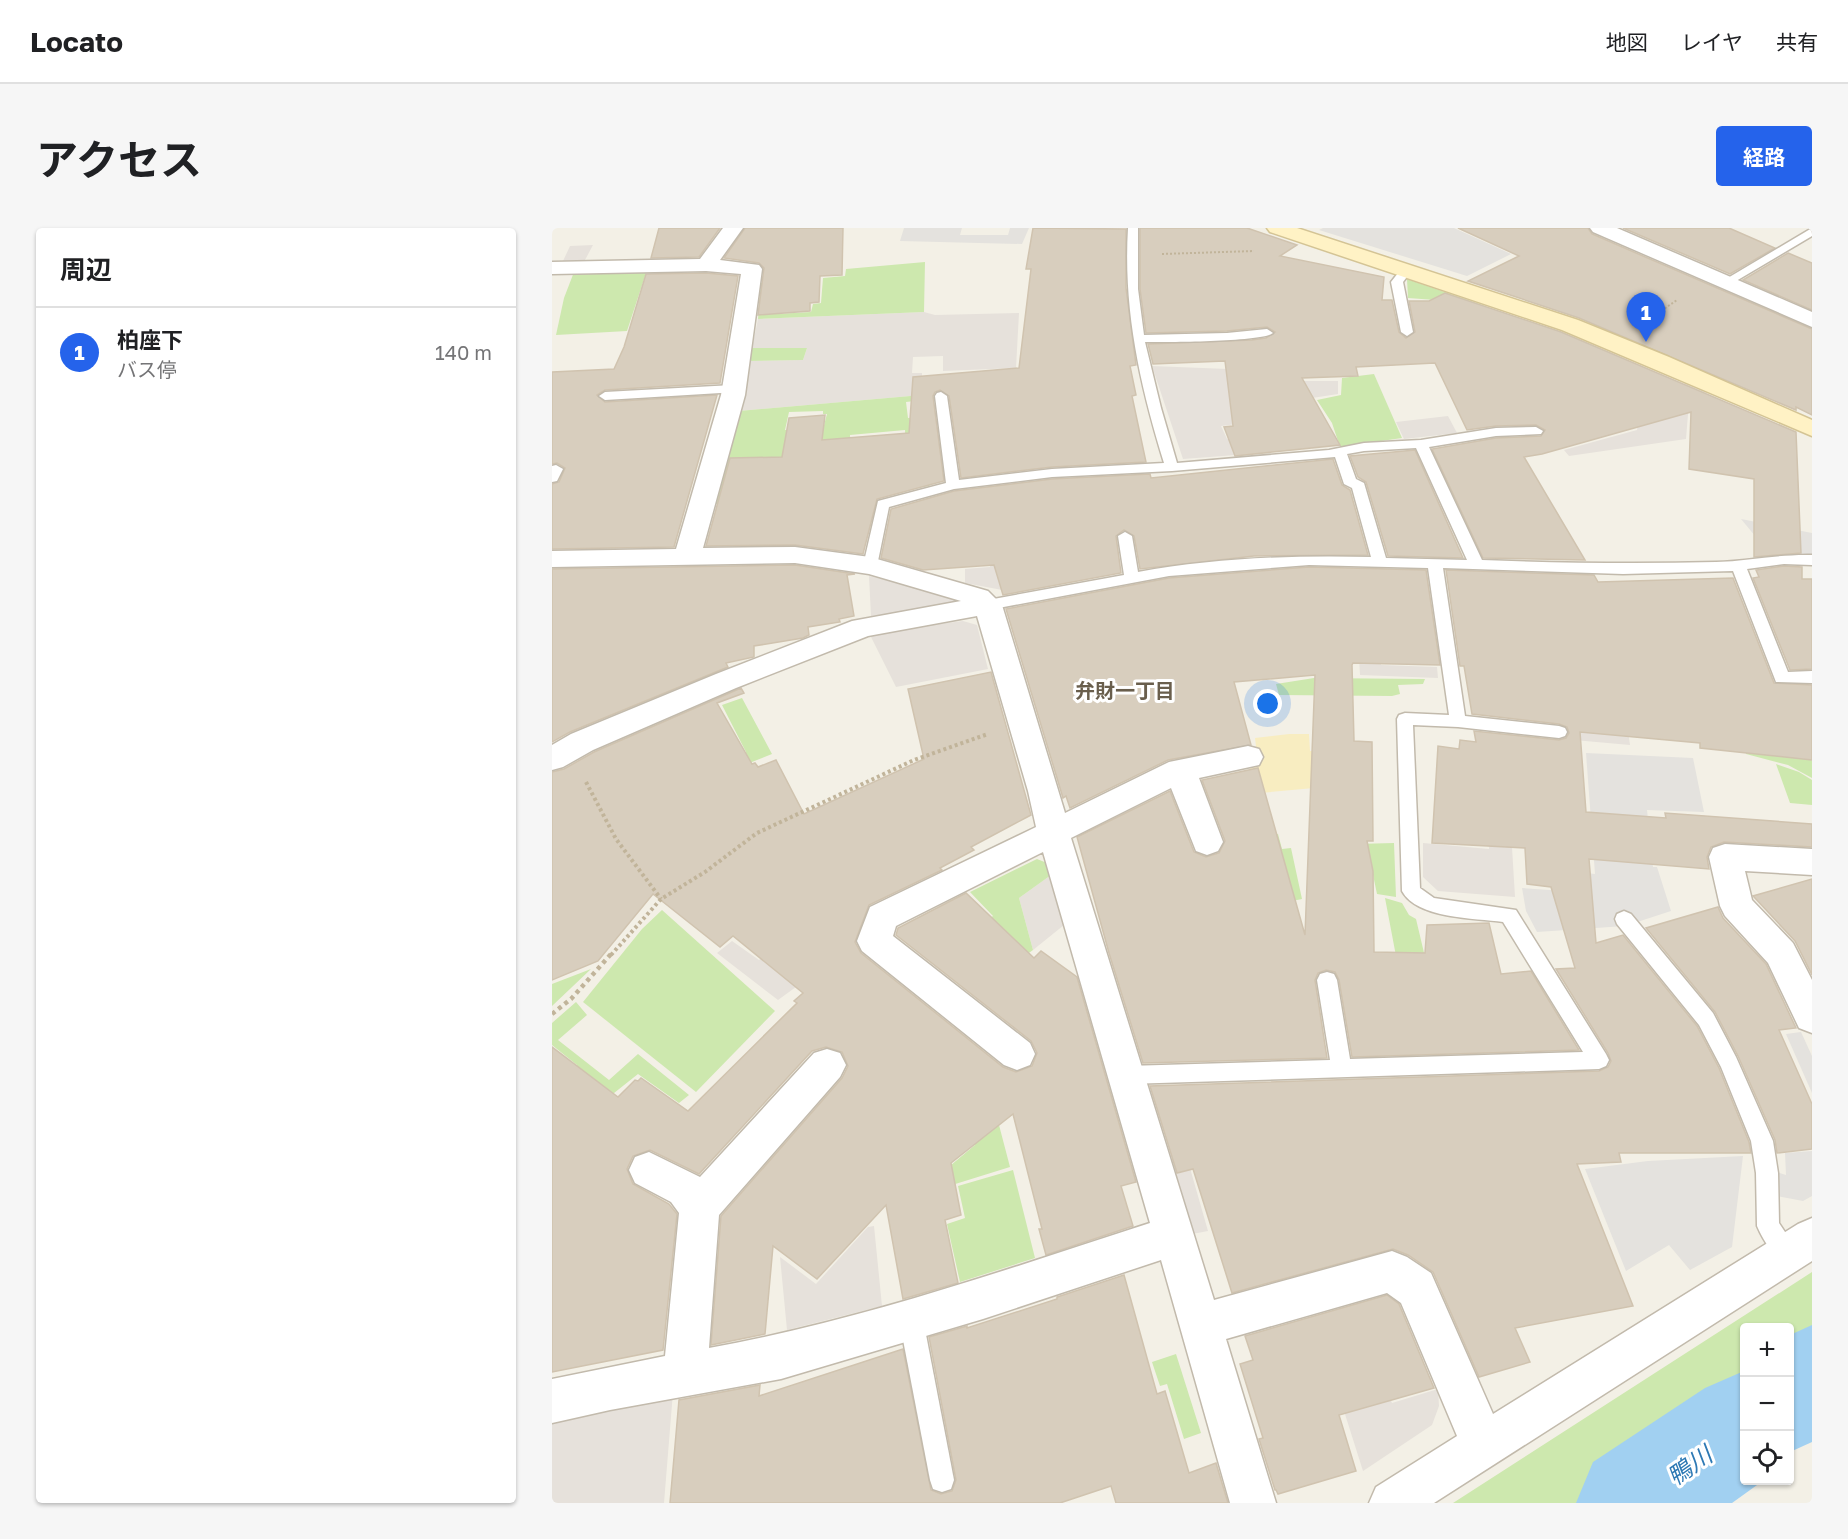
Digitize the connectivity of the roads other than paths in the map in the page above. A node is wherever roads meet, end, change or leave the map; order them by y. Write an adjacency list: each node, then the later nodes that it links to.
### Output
1 (733, 228): 6 (street)
2 (1133, 228): 13 (lane)
3 (1615, 230): 9 (street)
4 (1812, 231): 9 (lane)
5 (1297, 232): 8 (street)
6 (706, 265): 7 (street); 14 (street)
7 (552, 268)
8 (1406, 270): 11 (lane); 17 (street)
9 (1727, 282): 10 (street)
10 (1812, 320)
11 (1407, 332)
12 (1268, 333): 13 (lane)
13 (1138, 339): 21 (lane)
14 (733, 389): 15 (lane); 24 (street)
15 (605, 396)
16 (941, 396): 22 (lane)
17 (1812, 429)
18 (1536, 431): 19 (lane)
19 (1421, 444): 20 (lane); 29 (lane)
20 (1340, 452): 21 (lane); 27 (lane)
21 (1172, 467): 22 (lane)
22 (953, 485): 30 (lane)
23 (1125, 536): 32 (lane)
24 (687, 557): 25 (street); 30 (street)
25 (552, 559)
26 (1812, 560): 31 (lane)
27 (1380, 562): 28 (lane); 32 (lane)
28 (1435, 565): 29 (lane); 35 (lane)
29 (1477, 565): 31 (lane)
30 (870, 566): 33 (street)
31 (1738, 566): 34 (lane)
32 (1132, 578): 33 (lane)
33 (988, 605): 37 (street); 40 (street)
34 (1812, 677)
35 (1458, 721): 36 (lane); 48 (lane)
36 (1559, 732)
37 (563, 753)
38 (1248, 757): 39 (street)
39 (1180, 770): 40 (street); 41 (street)
40 (1053, 831): 46 (street); 49 (street)
41 (1207, 842)
42 (1812, 862): 45 (street)
43 (1624, 919): 53 (lane)
44 (1327, 980): 48 (lane)
45 (1812, 1017)
46 (1017, 1054)
47 (828, 1065): 51 (street)
48 (1341, 1068): 49 (lane)
49 (1127, 1075): 52 (street)
50 (649, 1170): 51 (street)
51 (700, 1207): 56 (street)
52 (1175, 1235): 54 (street); 55 (street)
53 (1800, 1246): 58 (street)
54 (911, 1319): 56 (street); 59 (lane)
55 (1201, 1325): 58 (street); 60 (street)
56 (685, 1374): 57 (street)
57 (552, 1401)
58 (1484, 1446): 61 (street)
59 (942, 1480)
60 (1253, 1503)
61 (1392, 1503)

